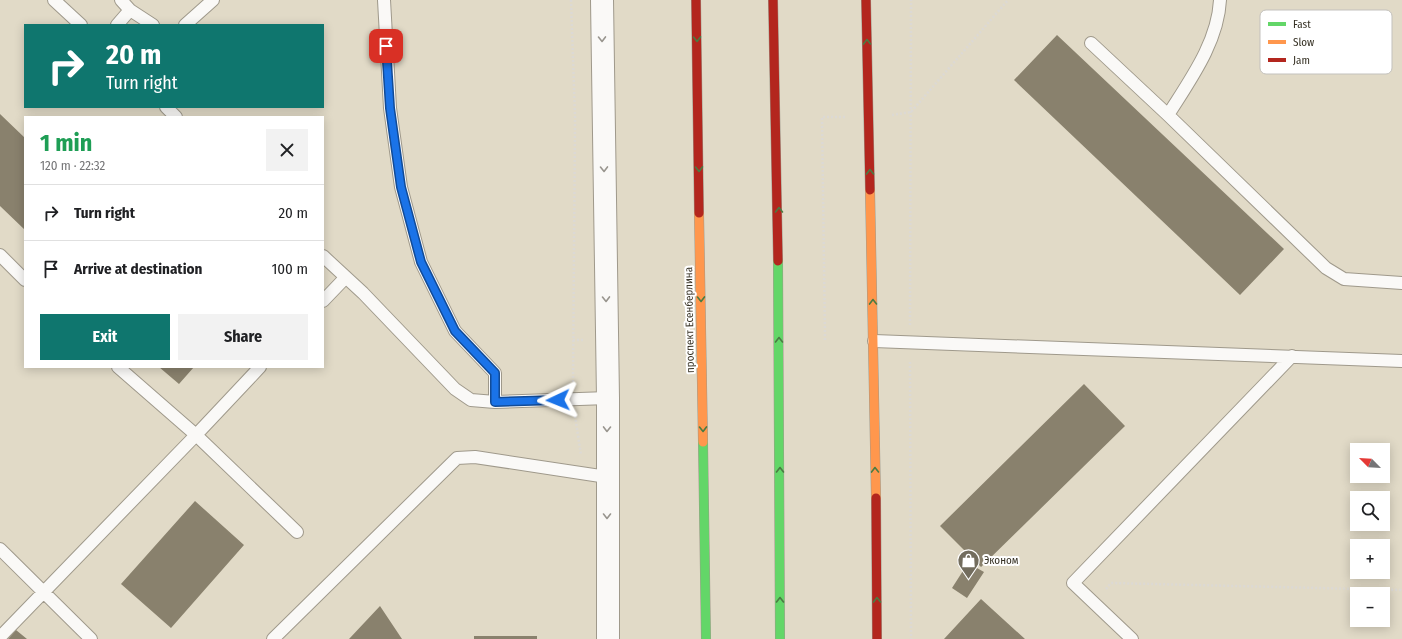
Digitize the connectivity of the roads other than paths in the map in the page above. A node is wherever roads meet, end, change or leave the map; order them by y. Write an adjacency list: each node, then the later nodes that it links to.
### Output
1 (54, 0): 11 (lane)
2 (121, 0): 10 (lane)
3 (213, 0): 14 (lane)
4 (384, 0): 31 (lane)
5 (602, 0): 30 (street, one-way to 30)
6 (696, 0): 41 (street, проспект Есенберлина, one-way to 41)
7 (774, 0): 42 (street, one-way to 7)
8 (866, 0): 25 (street, one-way to 8)
9 (1220, 0): 17 (lane)
10 (130, 10): 12 (lane); 13 (lane)
11 (80, 24)
12 (118, 24)
13 (151, 24)
14 (186, 24)
15 (1091, 43): 17 (lane)
16 (167, 108): 18 (lane)
17 (1168, 115): 23 (lane)
18 (175, 116)
19 (0, 255): 22 (lane)
20 (324, 257): 21 (lane)
21 (346, 277): 24 (lane); 31 (lane)
22 (24, 279)
23 (1402, 283)
24 (324, 301)
25 (874, 341): 26 (lane); 43 (street, one-way to 25)
26 (1292, 356): 27 (lane); 44 (lane)
27 (1402, 361)
28 (119, 368): 32 (lane)
29 (259, 368): 32 (lane)
30 (608, 398): 31 (lane); 33 (street, one-way to 33)
31 (495, 402)
32 (196, 435): 34 (lane); 36 (lane)
33 (607, 477): 39 (lane); 40 (street, one-way to 40)
34 (297, 532)
35 (0, 549): 36 (lane)
36 (44, 592): 37 (lane); 38 (lane)
37 (0, 637)
38 (91, 639)
39 (273, 639)
40 (608, 639)
41 (706, 639)
42 (780, 639)
43 (877, 639)
44 (1132, 639)

